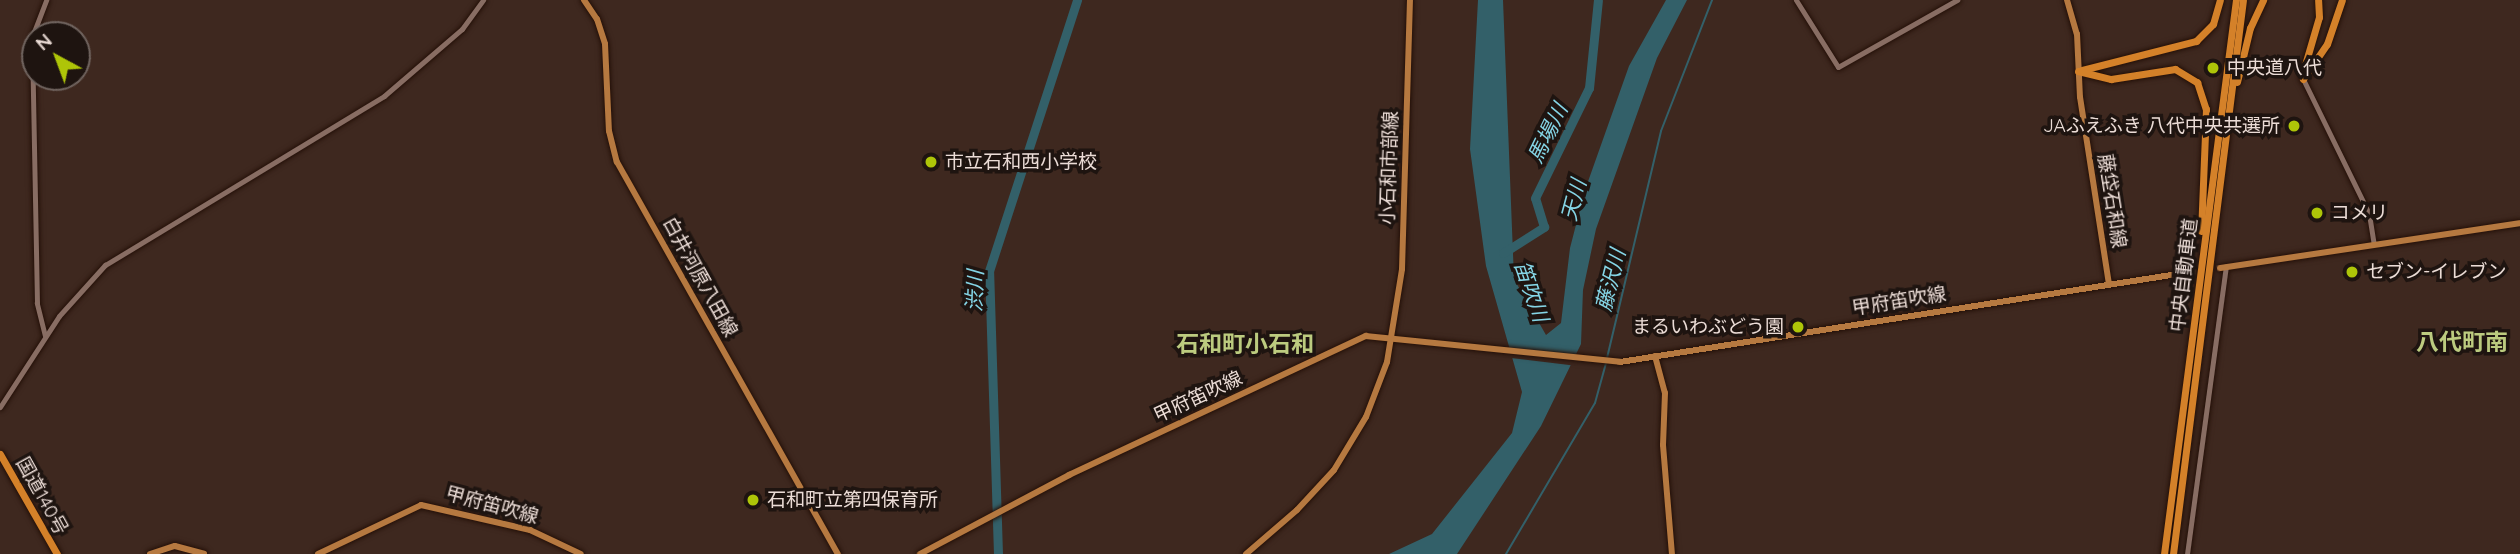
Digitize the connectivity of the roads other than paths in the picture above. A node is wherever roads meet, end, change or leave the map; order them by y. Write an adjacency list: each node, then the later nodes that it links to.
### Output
1 (46, 0): 23 (street)
2 (482, 0): 23 (street)
3 (584, 0): 33 (main road, 白井河原八田線)
4 (1410, 0): 24 (main road, 小石和市部線)
5 (1796, 0): 6 (street)
6 (1957, 0)
7 (2067, 0): 14 (main road, 藤垈石和線)
8 (2220, 0): 14 (highway)
9 (2236, 0): 22 (highway, 中央自動車道)
10 (2243, 0): 16 (highway, 中央自動車道)
11 (2263, 0): 16 (highway)
12 (2318, 0): 15 (highway)
13 (2342, 0): 15 (highway)
14 (2078, 71): 21 (main road, 藤垈石和線); 22 (highway)
15 (2303, 79): 18 (street)
16 (2216, 211): 38 (highway, 中央自動車道)
17 (2520, 223): 18 (main road)
18 (2374, 244): 19 (main road)
19 (2222, 268): 39 (street)
20 (2190, 272): 21 (main road, 甲府笛吹線)
21 (2109, 284): 25 (main road, 甲府笛吹線)
22 (2197, 292): 37 (highway, 中央自動車道)
23 (45, 336): 26 (street)
24 (1397, 337): 25 (main road, 甲府笛吹線); 34 (main road, 甲府笛吹線); 35 (main road)
25 (1655, 356): 36 (main road)
26 (0, 407)
27 (0, 454): 28 (highway, 国道140号)
28 (57, 554)
29 (150, 554): 30 (main road)
30 (204, 554)
31 (318, 554): 32 (main road, 甲府笛吹線)
32 (580, 554)
33 (838, 554)
34 (920, 554)
35 (1246, 554)
36 (1672, 554)
37 (2164, 554)
38 (2173, 554)
39 (2188, 554)

